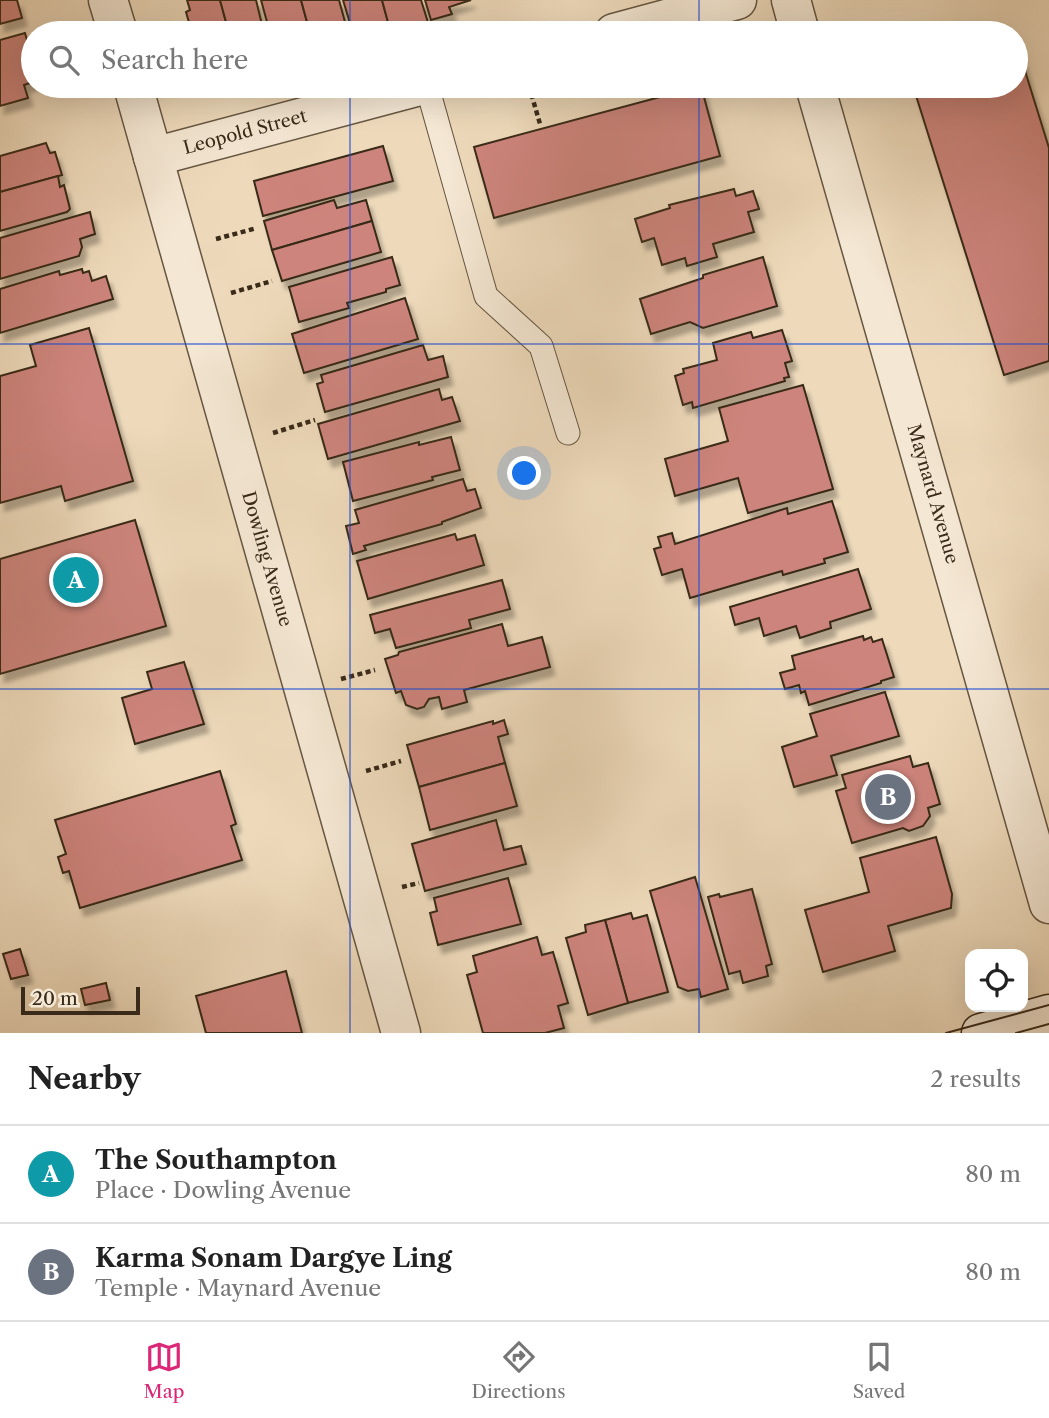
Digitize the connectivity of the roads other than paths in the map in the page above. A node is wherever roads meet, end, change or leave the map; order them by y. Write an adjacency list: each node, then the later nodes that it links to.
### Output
1 (108, 0): 4 (street)
2 (737, 0): 5 (street)
3 (791, 0): 6 (street)
4 (114, 21)
5 (659, 21)
6 (797, 21)
7 (136, 98): 11 (street, Dowling Avenue)
8 (375, 98): 11 (street, Leopold Street)
9 (430, 98): 12 (lane)
10 (818, 98): 13 (street, Maynard Avenue)
11 (153, 157): 15 (street, Dowling Avenue)
12 (568, 433)
13 (1049, 904)
14 (1039, 1022): 16 (street)
15 (401, 1033)
16 (981, 1033)

